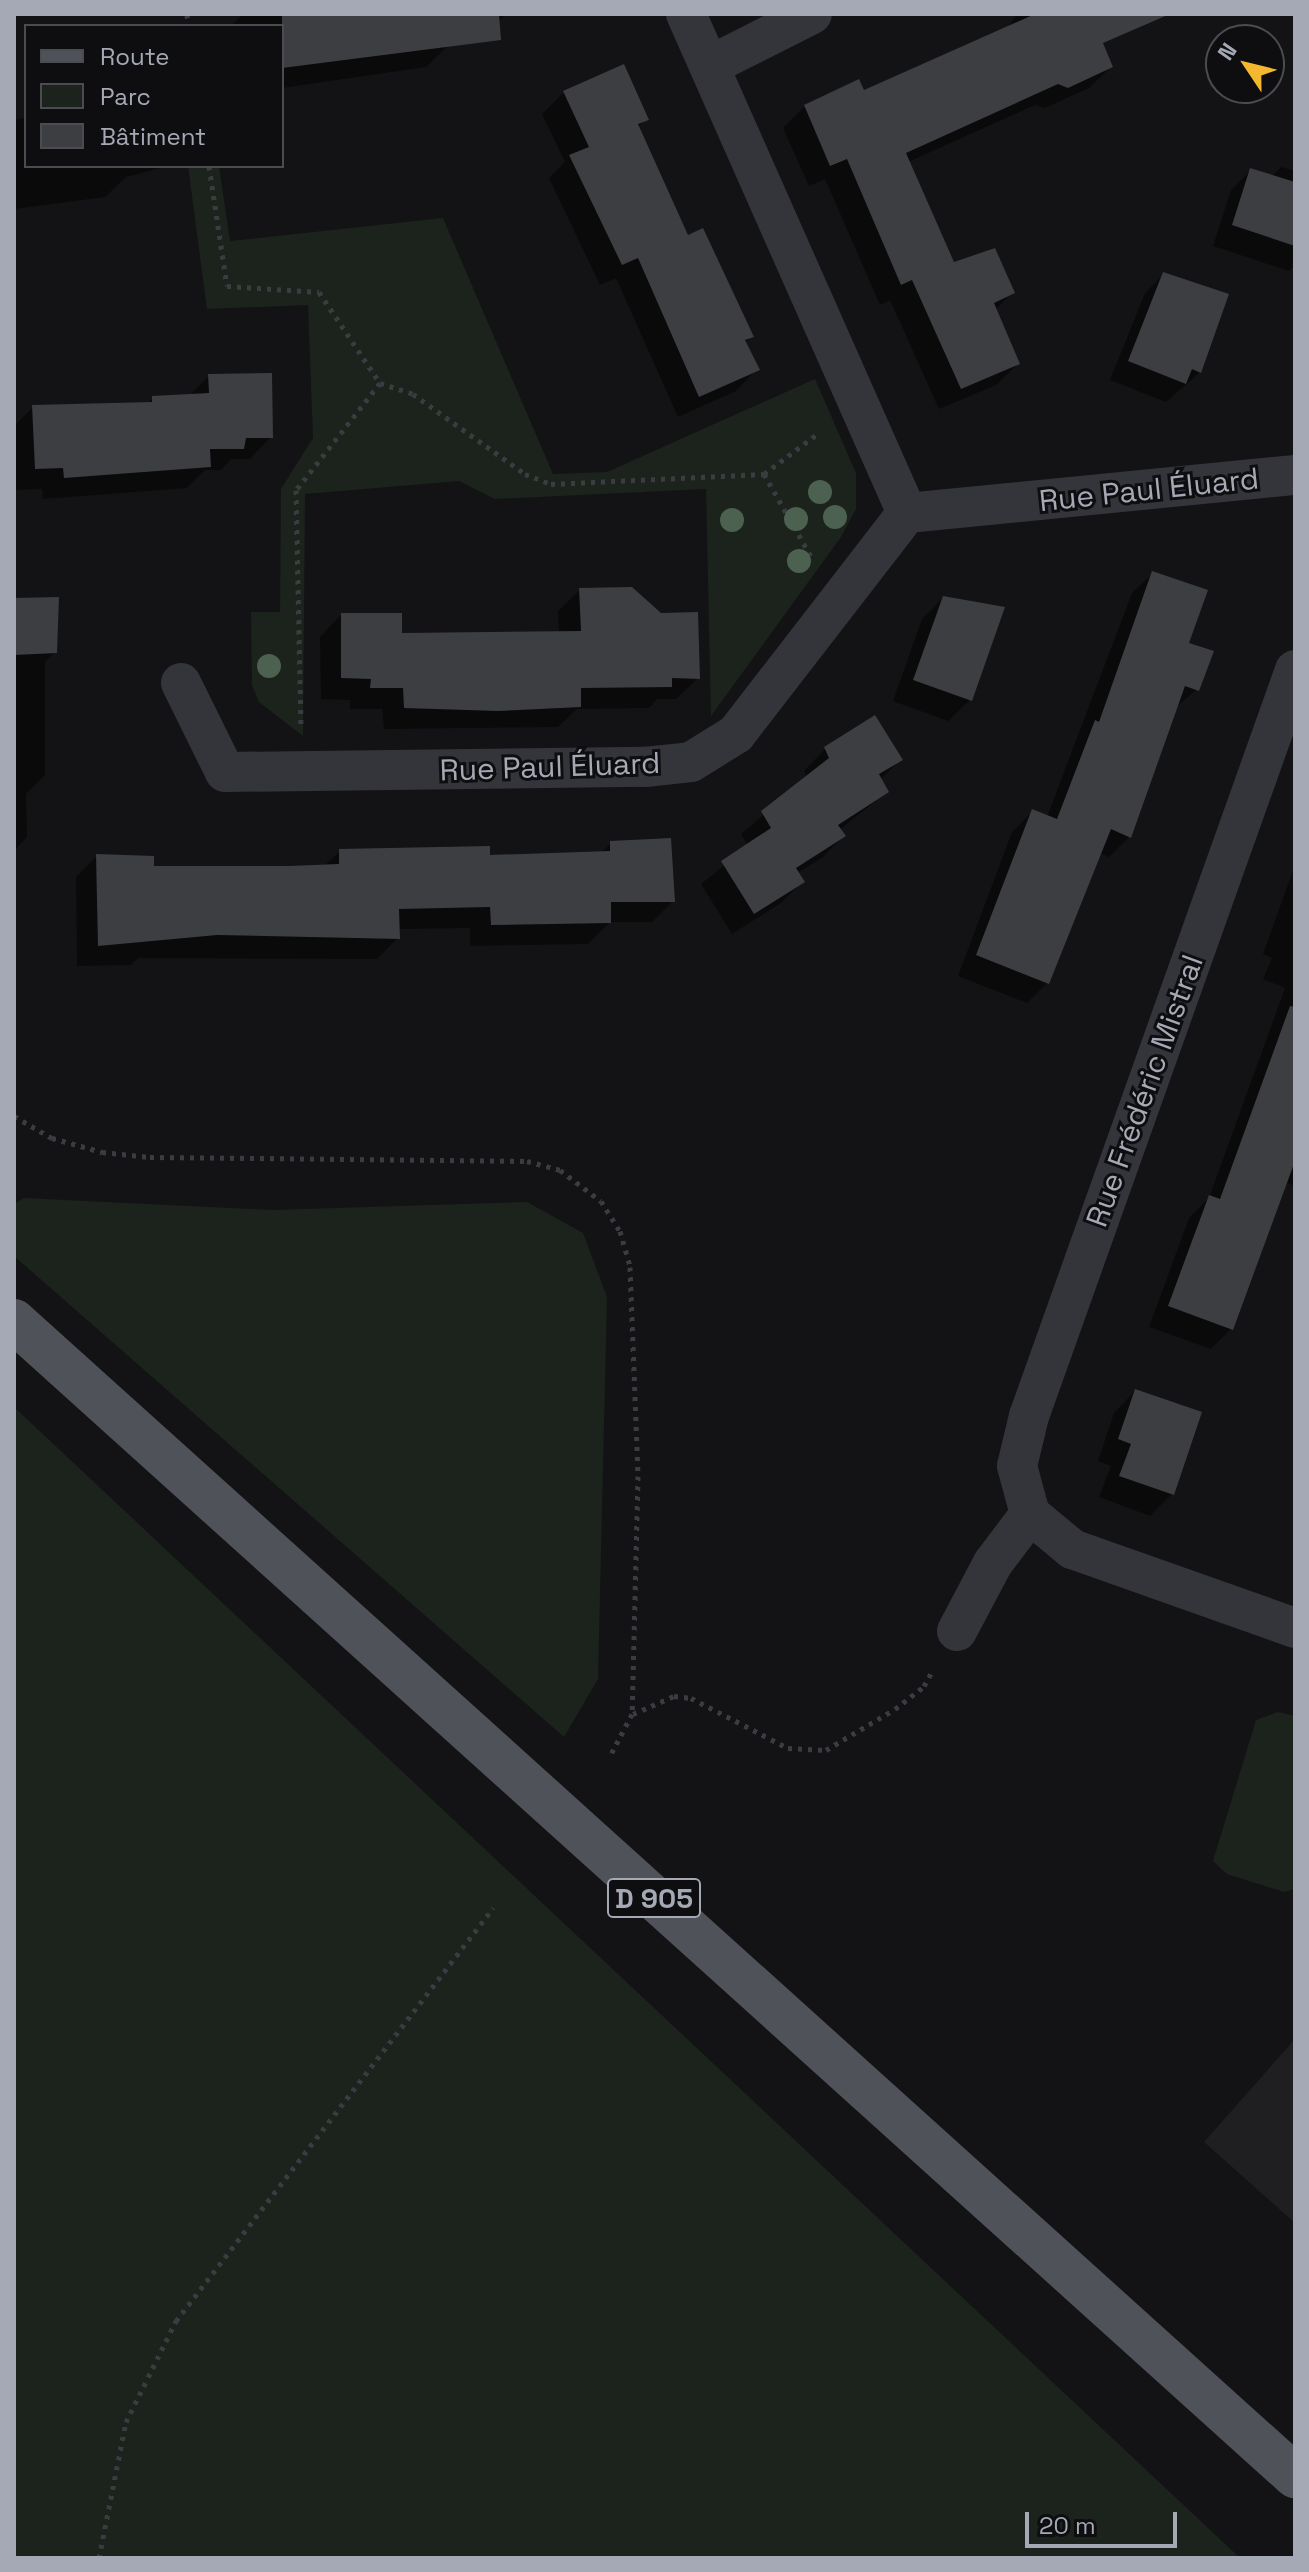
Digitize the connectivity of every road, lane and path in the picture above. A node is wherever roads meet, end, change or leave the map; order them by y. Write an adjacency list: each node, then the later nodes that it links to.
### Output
1 (686, 14): 3 (street)
2 (812, 14): 3 (street)
3 (711, 65): 6 (street)
4 (209, 168): 5 (path)
5 (380, 383): 7 (path); 13 (path)
6 (859, 403): 7 (path); 9 (street)
7 (764, 474): 10 (path)
8 (1295, 475): 9 (street, Rue Paul Éluard)
9 (907, 513): 10 (street, Rue Paul Éluard)
10 (838, 601): 13 (street, Rue Paul Éluard)
11 (1295, 670): 16 (street, Rue Frédéric Mistral)
12 (181, 683): 13 (street, Rue Paul Éluard)
13 (302, 773)
14 (14, 1116): 19 (path)
15 (14, 1321): 22 (main road, D 905)
16 (1030, 1514): 17 (street); 18 (street)
17 (1295, 1628)
18 (957, 1631): 19 (path)
19 (632, 1714): 20 (path)
20 (610, 1756)
21 (493, 1908): 23 (path)
22 (1295, 2476)
23 (99, 2558)

